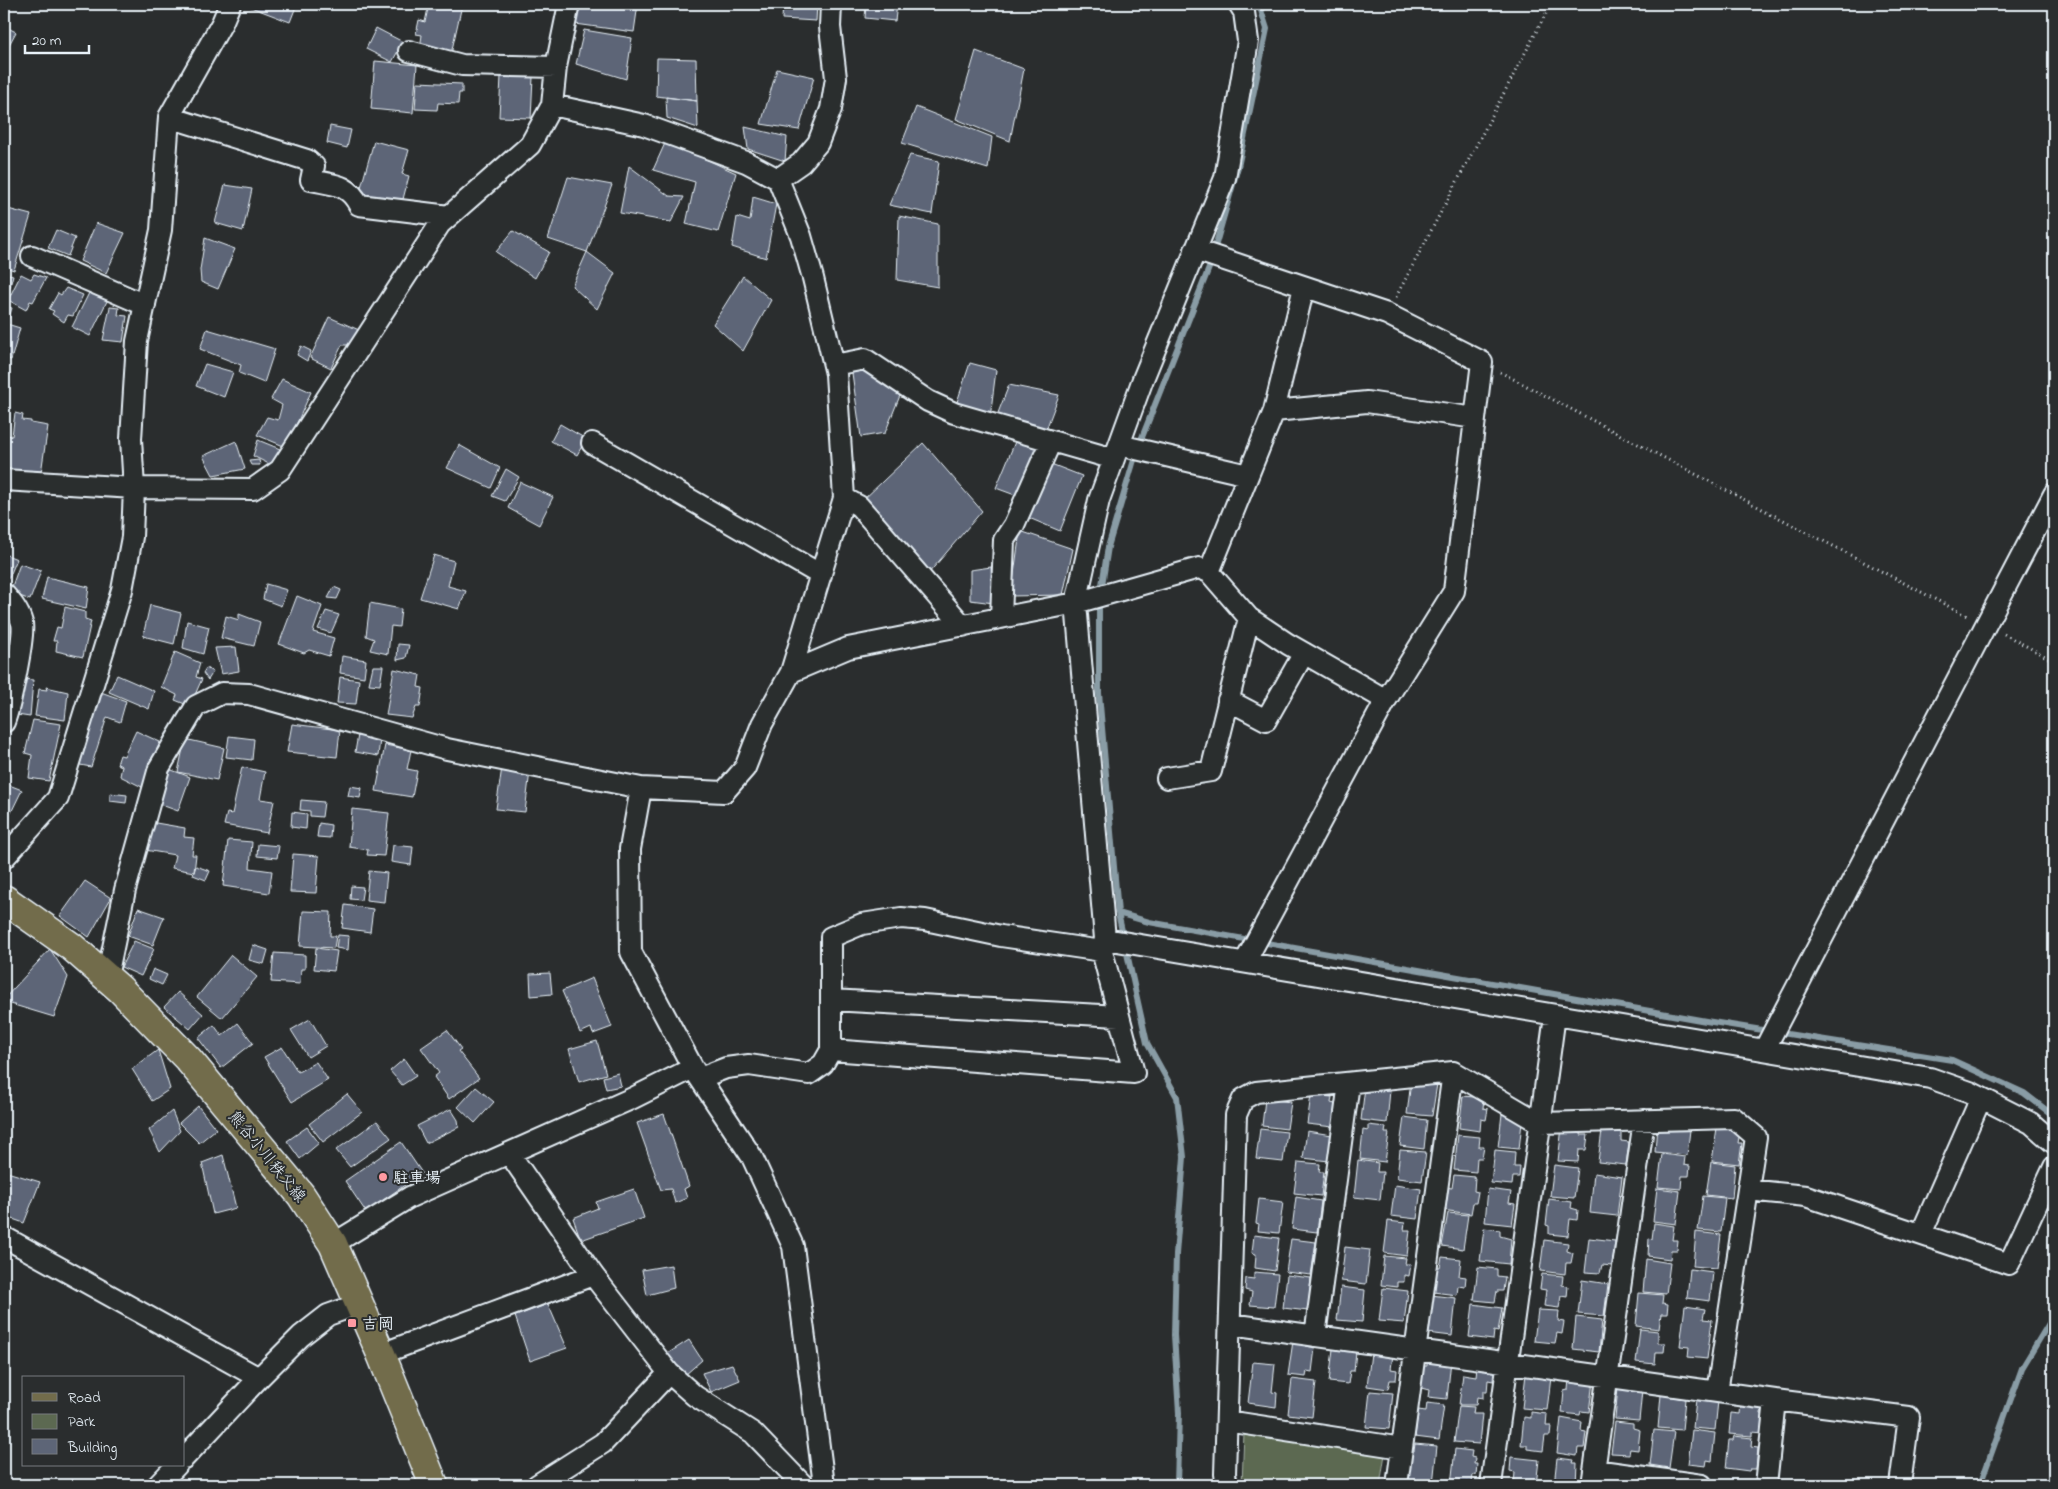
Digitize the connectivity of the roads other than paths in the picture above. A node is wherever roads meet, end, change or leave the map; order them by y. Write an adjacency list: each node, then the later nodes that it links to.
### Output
1 (230, 4): 8 (street)
2 (569, 4): 6 (street)
3 (831, 4): 9 (street)
4 (1239, 4): 11 (street)
5 (409, 51): 6 (street)
6 (556, 67): 7 (street)
7 (552, 105): 9 (street); 10 (street)
8 (169, 117): 10 (street); 14 (street)
9 (778, 179): 15 (street)
10 (449, 216): 23 (street)
11 (1195, 250): 13 (street); 20 (street)
12 (32, 256): 14 (street)
13 (1304, 287): 16 (street); 17 (street)
14 (145, 305): 23 (street)
15 (834, 365): 18 (street); 25 (street)
16 (1274, 411): 17 (street); 21 (street)
17 (1475, 418): 36 (street)
18 (1051, 440): 20 (street); 30 (street)
19 (592, 443): 27 (street)
20 (1116, 452): 21 (street); 29 (street)
21 (1248, 474): 26 (street)
22 (4, 480): 23 (street)
23 (134, 488): 40 (street)
24 (2054, 494): 49 (street)
25 (844, 498): 27 (street); 32 (street)
26 (1208, 572): 29 (street); 31 (street)
27 (820, 574): 34 (street)
28 (4, 594): 37 (street)
29 (1076, 603): 30 (street); 42 (street)
30 (1001, 618): 32 (street)
31 (1248, 618): 33 (street); 35 (street)
32 (963, 626): 34 (street)
33 (1304, 652): 35 (street); 36 (street)
34 (791, 672): 39 (street)
35 (1228, 700): 38 (street)
36 (1386, 700): 43 (street)
37 (4, 722)
38 (1167, 778)
39 (641, 788): 44 (street); 51 (street)
40 (4, 858)
41 (4, 899): 44 (main road, 熊谷小川秩父線)
42 (1106, 943): 43 (street); 45 (street); 47 (street)
43 (1245, 962): 46 (street)
44 (107, 977): 62 (main road, 熊谷小川秩父線)
45 (831, 1000): 47 (street); 48 (street)
46 (1555, 1014): 49 (street); 55 (street)
47 (1119, 1016): 48 (street)
48 (831, 1050): 51 (street)
49 (1764, 1050): 53 (street)
50 (1453, 1072): 52 (street); 55 (street); 67 (street)
51 (696, 1073): 57 (street); 84 (street)
52 (1349, 1082): 65 (street); 66 (street)
53 (1981, 1098): 56 (street); 60 (street)
54 (1644, 1120): 55 (street); 59 (street); 71 (street)
55 (1540, 1123): 69 (street)
56 (2054, 1143)
57 (509, 1153): 62 (street); 63 (street)
58 (2054, 1167): 60 (street)
59 (1748, 1190): 60 (street); 73 (street)
60 (1921, 1234)
61 (4, 1237): 72 (street)
62 (333, 1244): 64 (main road, 熊谷小川秩父線)
63 (593, 1275): 68 (street); 70 (street)
64 (359, 1304): 68 (main road, 熊谷小川秩父線); 72 (street)
65 (1231, 1324): 66 (street); 75 (street)
66 (1315, 1336): 67 (street)
67 (1415, 1350): 69 (street); 76 (street)
68 (381, 1354): 81 (main road, 熊谷小川秩父線)
69 (1507, 1363): 71 (street); 87 (street)
70 (669, 1373): 82 (street); 83 (street)
71 (1607, 1377): 73 (street); 79 (street)
72 (259, 1378): 77 (street)
73 (1717, 1392): 74 (street)
74 (1775, 1400): 89 (street); 90 (street)
75 (1227, 1422): 76 (street); 85 (street)
76 (1402, 1448): 86 (street)
77 (185, 1457)
78 (176, 1466): 80 (street)
79 (1593, 1478): 88 (street)
80 (158, 1485)
81 (434, 1485)
82 (537, 1485)
83 (803, 1485)
84 (824, 1485)
85 (1227, 1485)
86 (1397, 1485)
87 (1491, 1485)
88 (1702, 1485)
89 (1766, 1485)
90 (1900, 1485)

